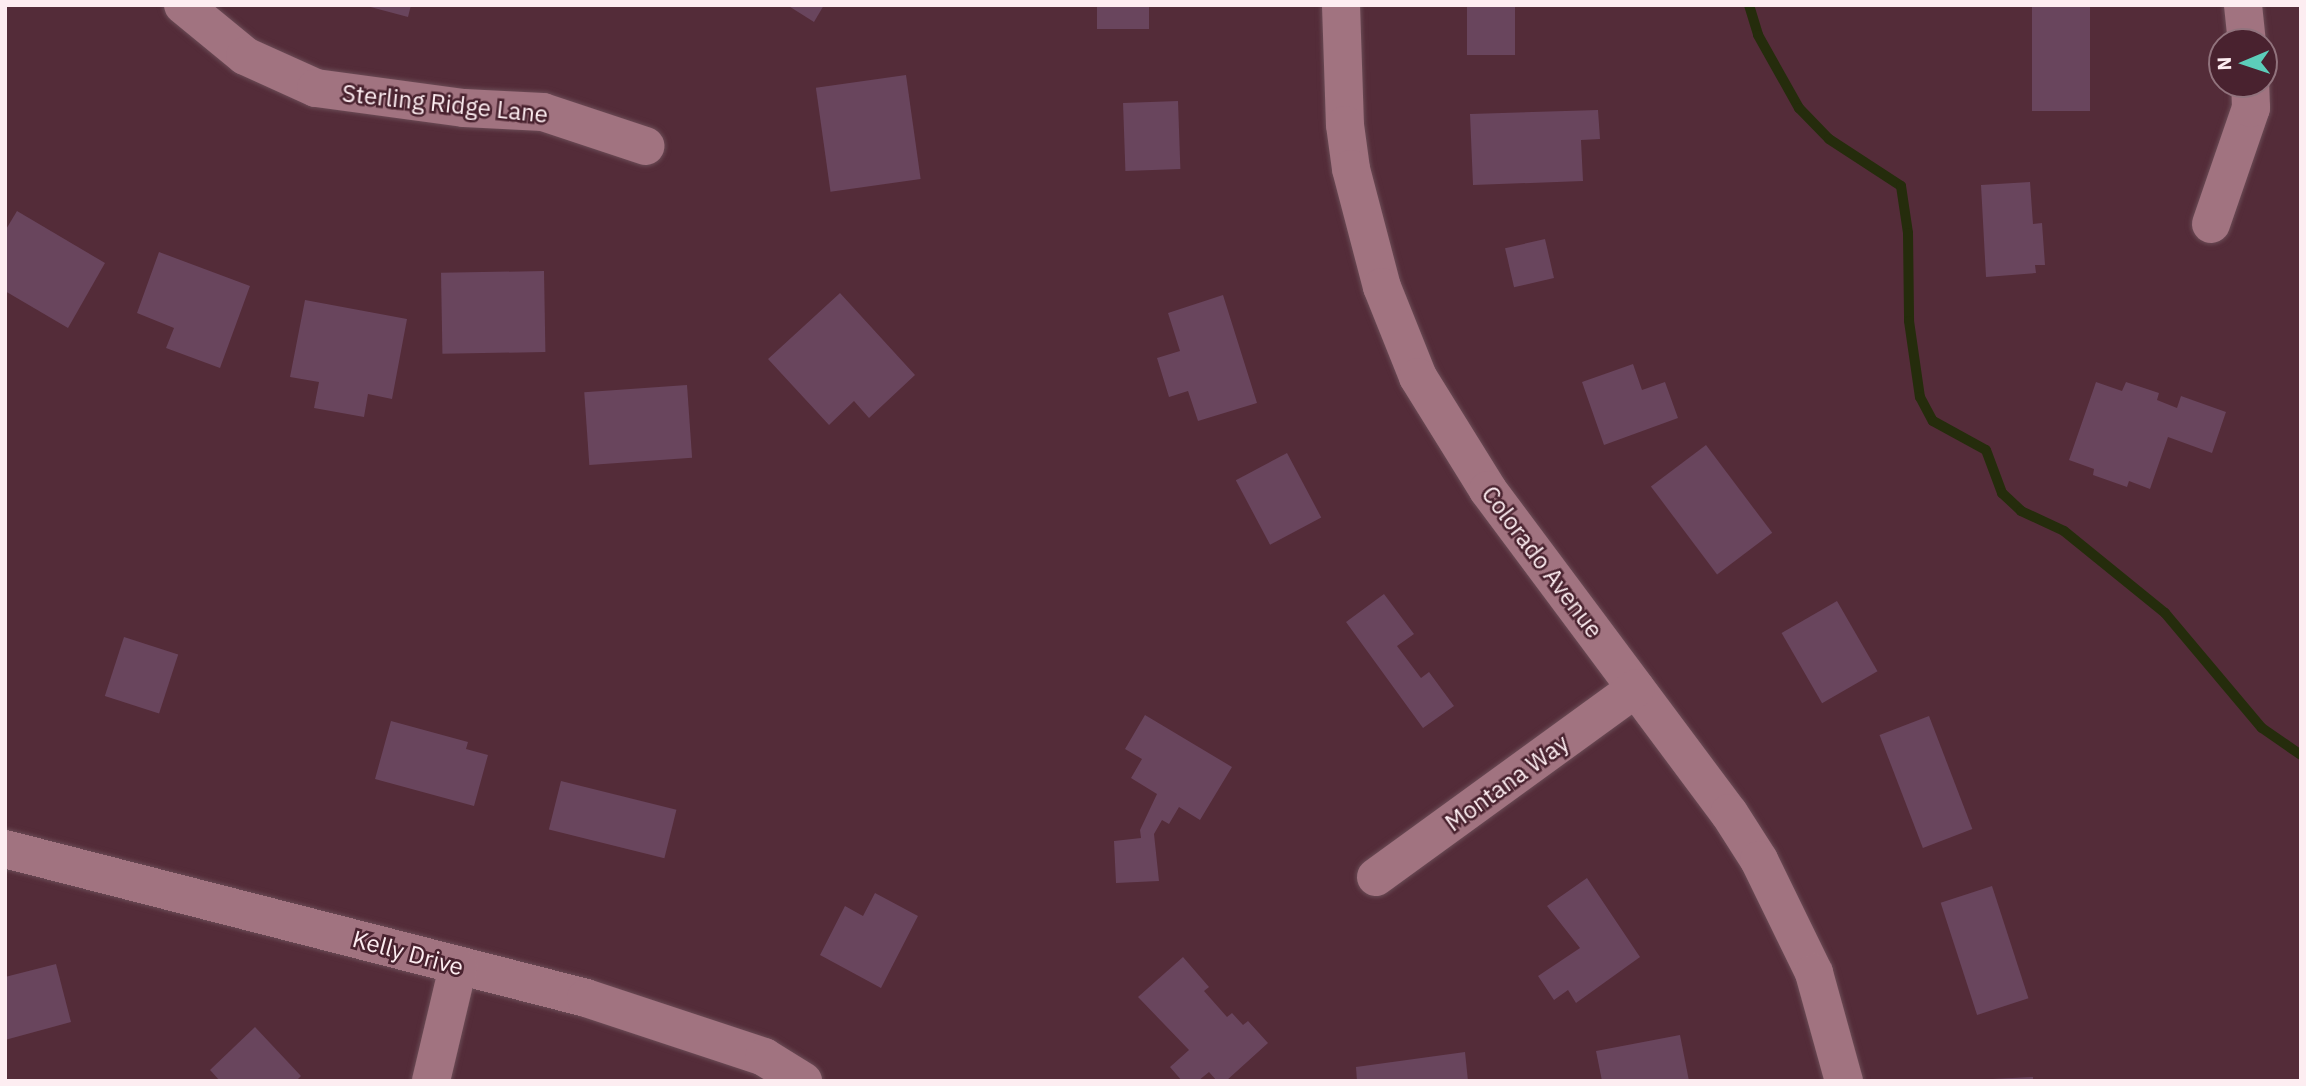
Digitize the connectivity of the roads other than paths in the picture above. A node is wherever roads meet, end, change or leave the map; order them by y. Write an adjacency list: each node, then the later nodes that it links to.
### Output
1 (183, 5): 6 (street, Sterling Ridge Lane)
2 (1340, 5): 8 (street, Colorado Avenue)
3 (2243, 5): 4 (street)
4 (2245, 28)
5 (2251, 98): 7 (street)
6 (645, 146)
7 (2211, 224)
8 (1636, 688): 10 (street, Montana Way); 14 (street, Colorado Avenue)
9 (5, 849): 11 (street, Kelly Drive)
10 (1376, 877)
11 (458, 967): 12 (street); 13 (street, Kelly Drive)
12 (431, 1081)
13 (803, 1081)
14 (1844, 1081)

